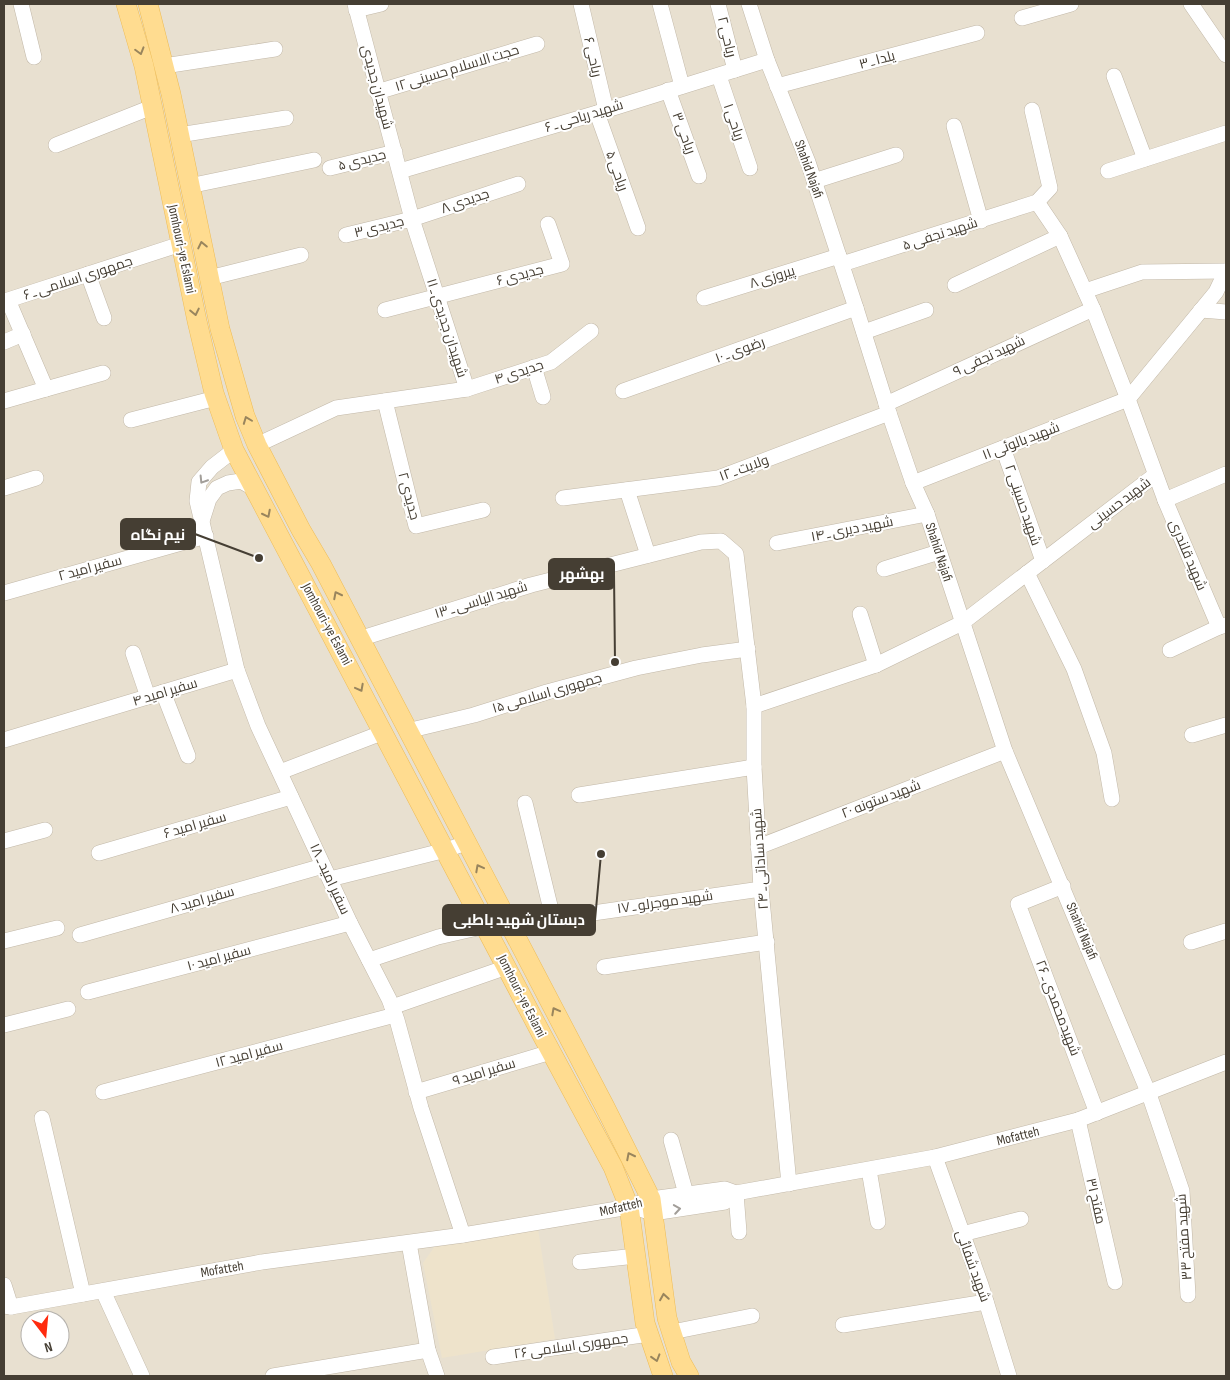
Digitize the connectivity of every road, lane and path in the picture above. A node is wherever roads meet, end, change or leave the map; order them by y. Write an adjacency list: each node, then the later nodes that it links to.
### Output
1 (21, 4): 17 (street)
2 (126, 4): 26 (main road, Jomhouri-ye Eslami, one-way to 26)
3 (148, 4): 19 (main road, Jomhouri-ye Eslami)
4 (381, 4): 11 (street)
5 (581, 4): 28 (street, ریاحی ۶)
6 (660, 4): 24 (street, ریاحی ۳)
7 (718, 4): 20 (street, ریاحی ۲)
8 (749, 4): 18 (street, Shahid Najafi)
9 (1071, 4): 12 (street)
10 (1191, 4): 16 (street)
11 (355, 7): 25 (street, شهیدان جدیدی)
12 (1022, 18)
13 (977, 33): 23 (street, یلدا ـ ۳)
14 (537, 44): 25 (street, حجت الاسلام حسینی ۱۲)
15 (275, 49): 19 (street)
16 (1226, 55)
17 (34, 57)
18 (767, 60): 20 (street, شهید ریاحی ـ ۶); 23 (street, Shahid Najafi)
19 (164, 66): 32 (main road, Jomhouri-ye Eslami)
20 (735, 70): 21 (street, شهید ریاحی ـ ۶)
21 (719, 76): 24 (street, شهید ریاحی ـ ۶); 39 (street, ریاحی ۱)
22 (1114, 76): 36 (street)
23 (777, 86): 43 (street, Shahid Najafi)
24 (675, 88): 28 (street, شهید ریاحی ـ ۶); 42 (street, ریاحی ۳)
25 (377, 92): 34 (street, شهیدان جدیدی)
26 (152, 107): 33 (street); 53 (main road, Jomhouri-ye Eslami)
27 (1032, 110): 46 (street)
28 (602, 111): 40 (street, شهید ریاحی ـ ۶); 50 (street, ریاحی ۵)
29 (286, 118): 32 (street)
30 (954, 126): 48 (street)
31 (1226, 133): 36 (street)
32 (179, 135): 45 (main road, Jomhouri-ye Eslami)
33 (56, 145)
34 (394, 152): 38 (street, جدیدی ۵); 40 (street, شهیدان جدیدی)
35 (896, 155): 43 (street)
36 (1145, 159): 41 (street)
37 (314, 160): 45 (street)
38 (330, 168)
39 (750, 168)
40 (400, 171): 47 (street, شهیدان جدیدی ـ ۱۱)
41 (1108, 171)
42 (699, 176)
43 (814, 181): 55 (street, Shahid Najafi)
44 (518, 184): 47 (street, جدیدی ۸)
45 (189, 186): 58 (main road, Jomhouri-ye Eslami, one-way to 45)
46 (1037, 202): 48 (street, شهید نجفی ۵); 52 (street, شهید حسینی)
47 (412, 219): 51 (street, جدیدی ۳); 61 (street, شهیدان جدیدی ـ ۱۱)
48 (981, 221): 55 (street, شهید نجفی ۵)
49 (548, 224): 61 (street, جدیدی ۶)
50 (638, 228)
51 (346, 236)
52 (1060, 236): 59 (street); 60 (street, شهید حسینی)
53 (181, 244): 57 (street, جمهوری اسلامی ـ ۶); 79 (main road, Jomhouri-ye Eslami, one-way to 79)
54 (301, 255): 58 (street)
55 (840, 260): 62 (street, پیروزی ۸); 63 (street, Shahid Najafi)
56 (1226, 271): 60 (street); 67 (street)
57 (88, 274): 69 (street); 72 (street, جمهوری اسلامی ـ ۶)
58 (209, 278): 86 (main road, Jomhouri-ye Eslami, one-way to 58)
59 (955, 285)
60 (1085, 291): 64 (street, شهید حسینی)
61 (437, 297): 65 (street); 77 (street, شهیدان جدیدی ـ ۱۱)
62 (704, 298)
63 (856, 308): 71 (street, Shahid Najafi); 78 (street, رضوی ـ ۱۰)
64 (1093, 309): 81 (street, شهید حسینی); 84 (street, شهید نجفی ۹)
65 (385, 310)
66 (926, 310): 71 (street)
67 (1201, 310): 68 (street); 81 (street)
68 (1226, 312)
69 (104, 318)
70 (591, 331): 74 (street, جدیدی ۴)
71 (864, 332): 84 (street, Shahid Najafi)
72 (23, 334): 73 (street); 76 (street, جمهوری اسلامی ـ ۶)
73 (4, 342)
74 (534, 367): 77 (street, جدیدی ۴); 80 (street)
75 (102, 372): 76 (street)
76 (46, 389): 83 (street)
77 (467, 389): 82 (street, شهیدان جدیدی ـ ۱۱)
78 (623, 392)
79 (216, 398): 85 (street); 88 (main road, Jomhouri-ye Eslami)
80 (543, 398)
81 (1128, 399): 87 (street, شهید بالوئی ۱۱); 90 (street, شهید حسینی)
82 (385, 401): 86 (street, شهیدان جدیدی ـ ۱۱); 98 (street, جدیدی ۲)
83 (4, 402)
84 (887, 409): 92 (street, Shahid Najafi); 95 (street, ولایت ـ ۱۲)
85 (131, 420)
86 (257, 445): 101 (main road, Jomhouri-ye Eslami)
87 (1004, 448): 92 (street, شهید بالوئی ۱۱); 108 (street, شهید حسینی ۲)
88 (234, 450): 94 (main road, Jomhouri-ye Eslami); 100 (street, سفیر امید ـ ۱۸, one-way to 100)
89 (1226, 474): 97 (street)
90 (1156, 475): 97 (street, شهید قلندری); 108 (street, شهید حسینی)
91 (36, 478): 93 (street)
92 (914, 483): 99 (street, Shahid Najafi)
93 (4, 488)
94 (255, 489): 100 (street); 103 (main road, Jomhouri-ye Eslami, one-way to 103)
95 (626, 490): 96 (street, ولایت ـ ۱۲); 107 (street)
96 (562, 498)
97 (1165, 500): 114 (street, شهید قلندری)
98 (483, 510)
99 (927, 514): 105 (street, شهید دیری ـ ۱۴); 106 (street, Shahid Najafi)
100 (202, 521): 102 (street, سفیر امید ـ ۱۸)
101 (301, 530): 103 (main road); 115 (main road, Jomhouri-ye Eslami, one-way to 101)
102 (206, 536): 111 (street, سفیر امید ۲); 120 (street, سفیر امید ـ ۱۸)
103 (280, 539): 126 (main road, Jomhouri-ye Eslami, one-way to 126)
104 (721, 541): 107 (street, شهید الیاسی ـ ۱۳); 116 (street, شهید ساداتی ـ ۲۴)
105 (777, 544)
106 (939, 552): 109 (street); 113 (street, Shahid Najafi)
107 (648, 555): 115 (street, شهید الیاسی ـ ۱۳)
108 (1043, 561): 110 (street, شهید حسینی)
109 (884, 569)
110 (1027, 573): 113 (street, شهید حسینی); 135 (street)
111 (4, 592)
112 (860, 614): 119 (street)
113 (962, 623): 119 (street, شهید حسینی); 129 (street, Shahid Najafi)
114 (1223, 626): 117 (street)
115 (359, 639): 125 (main road, Jomhouri-ye Eslami)
116 (748, 649): 123 (street, شهید ساداتی ـ ۲۴); 125 (street, جمهوری اسلامی ۱۵)
117 (1170, 650)
118 (133, 653): 122 (street)
119 (876, 665): 123 (street, شهید حسینی)
120 (237, 670): 121 (street, سفیر امید ۴); 132 (street, سفیر امید ـ ۱۸)
121 (164, 692): 122 (street, سفیر امید ۴); 130 (street)
122 (148, 696): 128 (street, سفیر امید ۴)
123 (754, 706): 131 (street, شهید ساداتی ـ ۲۴)
124 (1226, 725): 127 (street)
125 (407, 731): 139 (main road, Jomhouri-ye Eslami)
126 (384, 732): 132 (street); 141 (main road, Jomhouri-ye Eslami)
127 (1192, 735)
128 (4, 740)
129 (1005, 751): 140 (street, شهید ستونه ۲۰); 144 (street, Shahid Najafi)
130 (188, 756)
131 (754, 767): 133 (street); 140 (street, شهید ساداتی ـ ۲۴)
132 (280, 772): 134 (street, سفیر امید ـ ۱۸)
133 (579, 795)
134 (291, 797): 142 (street, سفیر امید ۶); 143 (street, سفیر امید ـ ۱۸)
135 (1112, 799)
136 (525, 803): 146 (street)
137 (45, 830): 138 (street)
138 (4, 841)
139 (466, 843): 141 (street, سفیر امید ۸); 148 (main road, Jomhouri-ye Eslami, one-way to 139)
140 (758, 847): 145 (street, شهید ساداتی ـ ۲۴)
141 (446, 850): 143 (street, سفیر امید ۸); 149 (main road, Jomhouri-ye Eslami)
142 (99, 853)
143 (327, 872): 147 (street, سفیر امید ـ ۱۸); 152 (street, سفیر امید ۸)
144 (1063, 886): 167 (street, Shahid Najafi); 168 (street, شهیدمحمدی ـ ۲۶)
145 (761, 889): 146 (street, شهید موجرلو ـ ۱۷); 154 (street, شهید ساداتی ـ ۲۴)
146 (553, 918): 148 (street, شهید موجرلو ـ ۱۷)
147 (350, 923): 156 (street, سفیر امید ـ ۱۸); 159 (street, سفیر امید ۱۰)
148 (509, 925): 177 (main road, Jomhouri-ye Eslami, one-way to 148)
149 (486, 926): 156 (street); 157 (main road, Jomhouri-ye Eslami)
150 (56, 928): 153 (street)
151 (1226, 931): 155 (street)
152 (80, 935)
153 (4, 941)
154 (766, 942): 158 (street); 174 (street, شهید ساداتی ـ ۲۴)
155 (1191, 942)
156 (369, 960): 161 (street, سفیر امید ـ ۱۸)
157 (506, 967): 161 (street, سفیر امید ۱۲); 163 (main road, Jomhouri-ye Eslami)
158 (604, 967)
159 (88, 992)
160 (68, 1009): 162 (street)
161 (393, 1011): 165 (street, سفیر امید ۱۲); 166 (street, سفیر امید ـ ۱۸)
162 (4, 1025)
163 (551, 1052): 166 (street, سفیر امید ۹); 178 (main road, Jomhouri-ye Eslami)
164 (1226, 1062): 167 (street, Mofatteh)
165 (102, 1092)
166 (416, 1092): 183 (street, سفیر امید ـ ۱۸)
167 (1149, 1094): 168 (street, Mofatteh); 191 (street, شهید مفتح ۳۳)
168 (1097, 1112): 170 (street, Mofatteh)
169 (42, 1118): 190 (street)
170 (1078, 1120): 172 (street, Mofatteh); 187 (street, مفتح ۳۱)
171 (671, 1140): 176 (street)
172 (935, 1157): 173 (street, Mofatteh); 182 (street, شهید شفائی)
173 (869, 1170): 174 (street, Mofatteh); 180 (street)
174 (789, 1184): 175 (street, Mofatteh)
175 (736, 1193): 176 (street, Mofatteh); 177 (street, one-way to 175); 181 (street)
176 (686, 1194): 177 (street, Mofatteh)
177 (652, 1206): 178 (street, Mofatteh); 196 (main road, Jomhouri-ye Eslami, one-way to 177)
178 (629, 1207): 183 (street, Mofatteh); 185 (main road, Jomhouri-ye Eslami)
179 (1021, 1219): 182 (street)
180 (878, 1222)
181 (740, 1232)
182 (962, 1234): 192 (street, شهید شفائی)
183 (463, 1235): 184 (street, Mofatteh)
184 (409, 1243): 189 (street, Mofatteh); 198 (street)
185 (636, 1256): 186 (street); 197 (main road, Jomhouri-ye Eslami)
186 (580, 1262)
187 (1115, 1282)
188 (4, 1286): 193 (street)
189 (103, 1291): 190 (street, Mofatteh); 200 (street)
190 (83, 1294): 193 (street, Mofatteh)
191 (1188, 1295)
192 (986, 1302): 195 (street); 205 (street, شهید شفائی)
193 (8, 1306)
194 (752, 1316): 196 (street)
195 (843, 1325)
196 (672, 1332): 204 (main road, Jomhouri-ye Eslami)
197 (649, 1334): 199 (street, جمهوری اسلامی ۲۶); 203 (main road, Jomhouri-ye Eslami, one-way to 203)
198 (428, 1350): 201 (street); 202 (street)
199 (493, 1357)
200 (142, 1376)
201 (273, 1376)
202 (437, 1376)
203 (663, 1376)
204 (689, 1376)
205 (1009, 1376)

